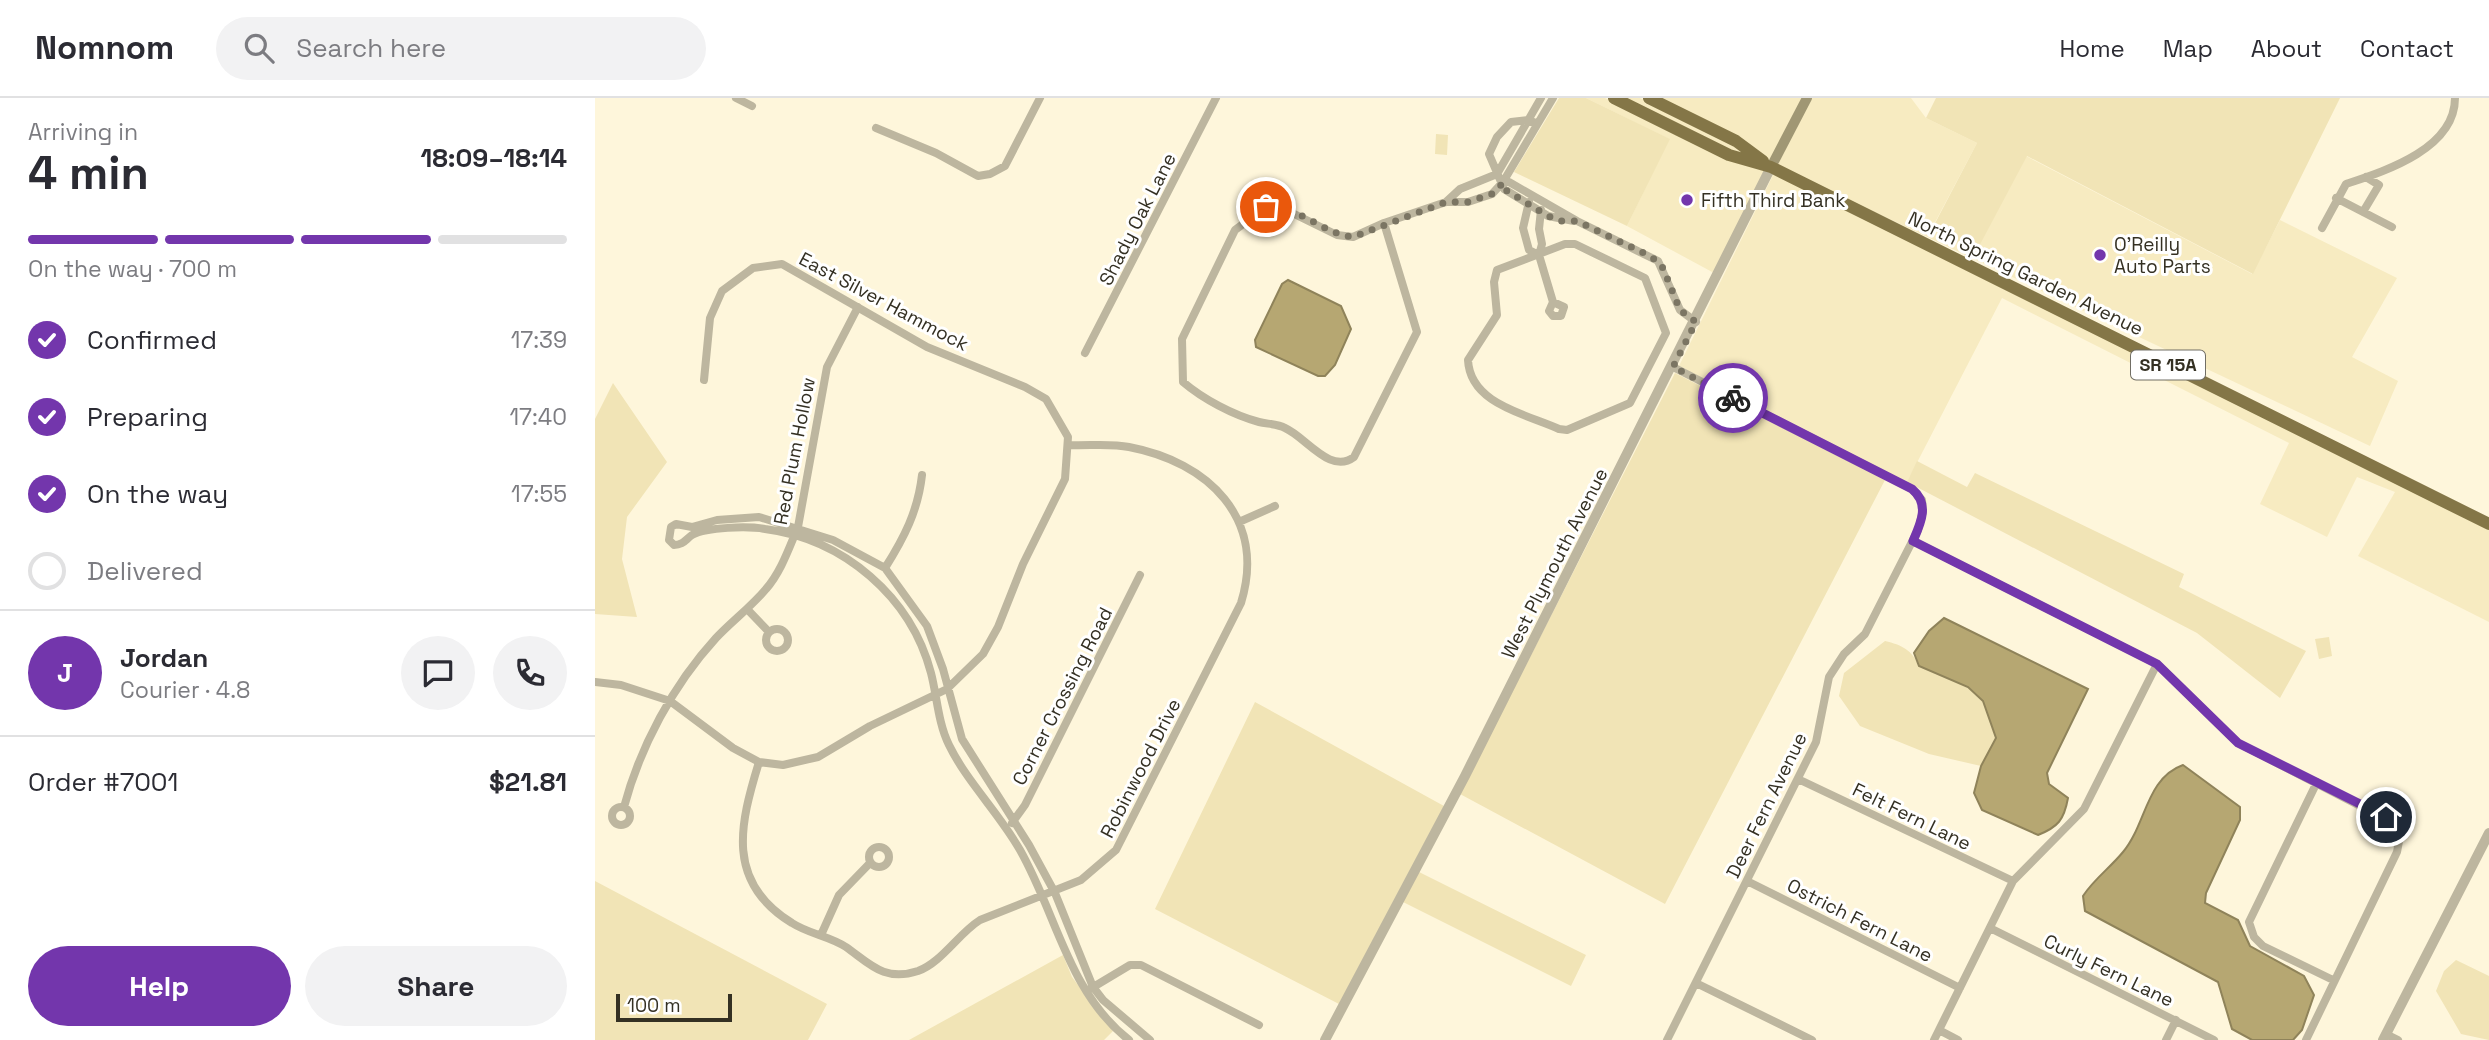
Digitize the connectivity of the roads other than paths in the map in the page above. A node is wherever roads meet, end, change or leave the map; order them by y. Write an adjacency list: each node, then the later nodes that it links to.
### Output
1 (736, 98): 10 (street)
2 (1039, 98): 12 (street)
3 (1216, 98): 35 (street, Shady Oak Lane)
4 (1541, 98): 11 (street)
5 (1553, 98): 11 (street)
6 (1614, 98): 13 (highway, North Spring Garden Avenue / SR 15A)
7 (1649, 98): 13 (highway, North Spring Garden Avenue / SR 15A)
8 (1807, 98): 13 (main road, West Plymouth Avenue)
9 (2455, 98): 15 (street)
10 (752, 106)
11 (1532, 121): 14 (street); 14 (street); 17 (street)
12 (876, 128)
13 (1771, 167): 34 (street, West Plymouth Avenue); 42 (highway, North Spring Garden Avenue / SR 15A)
14 (1497, 174): 16 (street); 17 (street)
15 (2366, 177): 19 (street); 24 (street)
16 (1478, 182): 18 (street); 21 (street)
17 (1503, 183): 18 (street); 20 (street)
18 (1484, 197): 21 (street)
19 (2336, 198): 24 (street); 30 (street)
20 (1530, 201): 22 (street); 23 (street); 27 (street)
21 (1446, 202): 26 (street)
22 (1544, 203): 23 (street); 25 (street)
23 (1540, 212): 25 (street); 28 (street)
24 (2363, 212): 29 (street)
25 (1577, 221): 34 (street)
26 (1384, 223): 26 (street)
27 (1524, 223): 28 (street); 31 (street)
28 (1539, 225): 31 (street)
29 (2392, 227)
30 (2322, 228)
31 (1539, 256): 31 (street); 32 (street)
32 (1553, 302)
33 (858, 307): 37 (street, East Silver Hammock); 38 (street, East Silver Hammock); 43 (street, Red Plum Hollow)
34 (1696, 322): 36 (street, West Plymouth Avenue)
35 (1085, 353)
36 (1673, 367): 44 (street, Deer Fern Avenue); 78 (street, West Plymouth Avenue)
37 (704, 380)
38 (1069, 446): 41 (street, Robinwood Drive); 51 (street)
39 (922, 475): 45 (street)
40 (1276, 506): 41 (street)
41 (1240, 522): 63 (street, Robinwood Drive)
42 (2489, 524)
43 (796, 531): 43 (street); 45 (street); 47 (street, Red Plum Hollow); 52 (street)
44 (1913, 541): 49 (street); 55 (street, Deer Fern Avenue)
45 (885, 568): 51 (street)
46 (1140, 575): 58 (street, Corner Crossing Road)
47 (747, 609): 48 (street); 53 (street, Red Plum Hollow)
48 (769, 632)
49 (2157, 664): 56 (street); 62 (street)
50 (595, 682): 53 (street)
51 (947, 689): 52 (street); 58 (street)
52 (936, 696): 54 (street); 58 (street)
53 (670, 701): 54 (street); 57 (street, Red Plum Hollow)
54 (759, 762): 66 (street, Robinwood Drive)
55 (1798, 779): 61 (street, Deer Fern Avenue); 62 (street, Felt Fern Lane)
56 (2317, 782): 67 (street); 67 (street)
57 (624, 807)
58 (1011, 824): 63 (street); 64 (street)
59 (2489, 833): 75 (street)
60 (870, 863): 66 (street)
61 (1747, 881): 68 (street, Deer Fern Avenue); 70 (street, Ostrich Fern Lane)
62 (2013, 881): 65 (street)
63 (1055, 892): 64 (street, Robinwood Drive); 69 (street)
64 (1044, 897): 66 (street, Robinwood Drive); 71 (street)
65 (1990, 928): 70 (street); 72 (street, Curly Fern Lane)
66 (821, 934)
67 (2333, 980): 85 (street)
68 (1696, 983): 79 (street, Deer Fern Avenue); 80 (street)
69 (1093, 987): 71 (street); 73 (street); 77 (street)
70 (1960, 988): 74 (street)
71 (1085, 993): 76 (street)
72 (2176, 1020): 83 (street); 84 (street, Curly Fern Lane)
73 (1259, 1025)
74 (1938, 1030): 81 (street); 82 (street)
75 (2384, 1037): 86 (street)
76 (1129, 1040)
77 (1150, 1040)
78 (1325, 1040)
79 (1667, 1040)
80 (1812, 1040)
81 (1934, 1040)
82 (1958, 1040)
83 (2166, 1040)
84 (2214, 1040)
85 (2306, 1040)
86 (2398, 1040)

